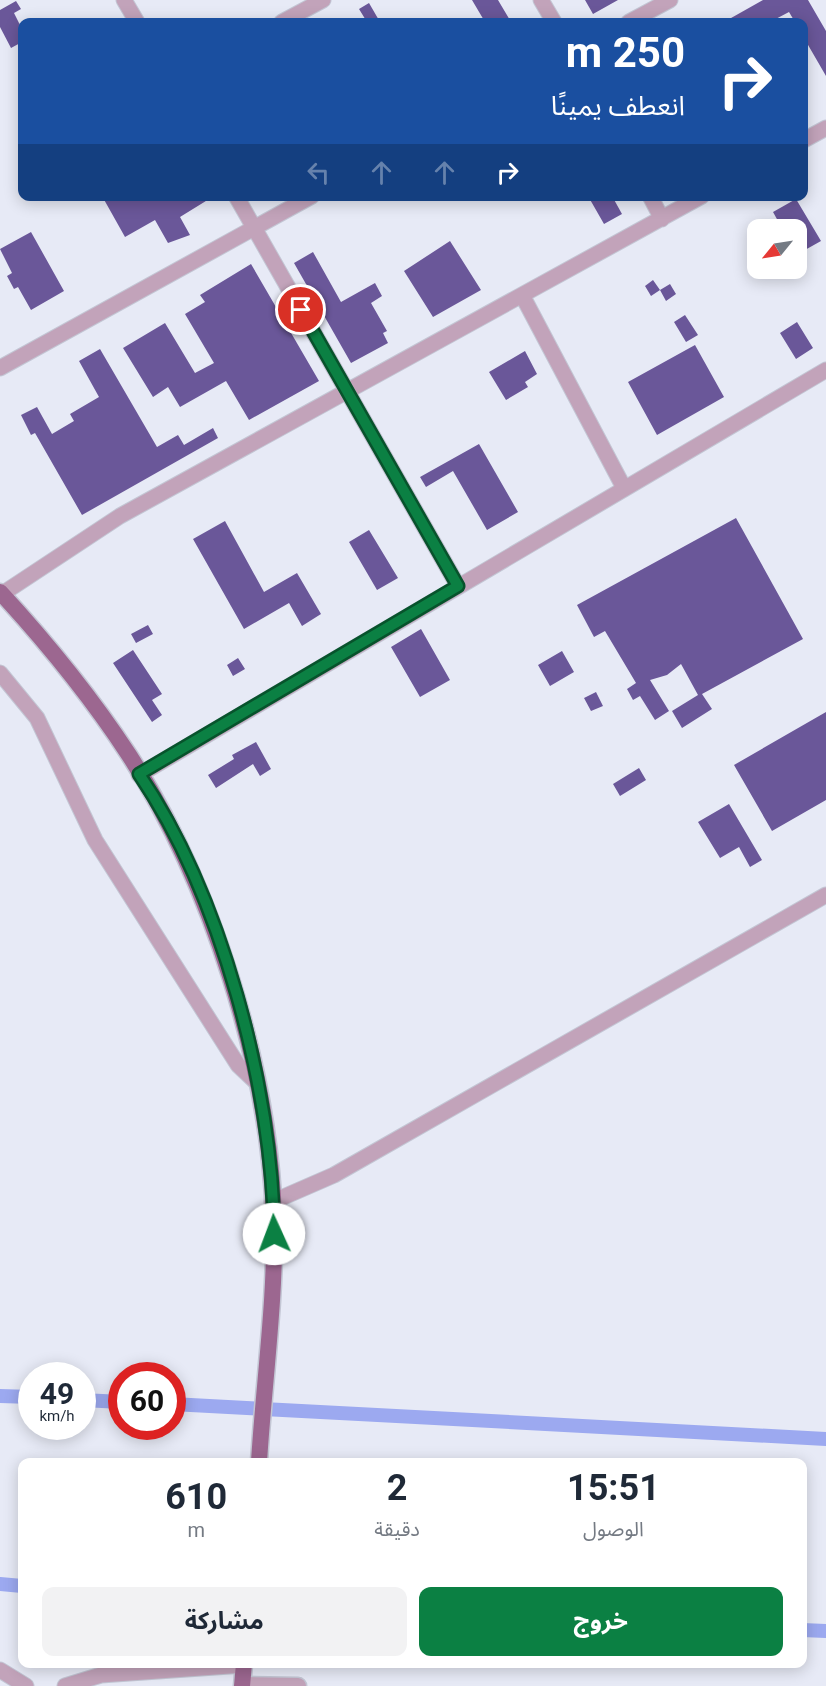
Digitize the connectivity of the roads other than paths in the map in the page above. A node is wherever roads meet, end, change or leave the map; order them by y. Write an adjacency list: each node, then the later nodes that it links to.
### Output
1 (124, 0): 5 (street)
2 (324, 0): 6 (street)
3 (541, 0): 7 (street)
4 (670, 0): 8 (street)
5 (135, 18)
6 (290, 18)
7 (552, 18)
8 (636, 18)
9 (826, 128): 10 (street)
10 (808, 139)
11 (239, 201): 16 (street)
12 (303, 201): 16 (street)
13 (653, 201): 15 (street)
14 (693, 201): 15 (street)
15 (662, 219): 17 (street)
16 (254, 228): 18 (street); 20 (street)
17 (522, 296): 20 (street); 21 (street)
18 (0, 368)
19 (826, 370): 21 (street)
20 (347, 391): 22 (street); 23 (street)
21 (624, 488): 22 (street)
22 (458, 586): 25 (street)
23 (1, 593): 25 (main road)
24 (0, 673): 27 (street)
25 (139, 774): 27 (main road)
26 (826, 895): 28 (street)
27 (256, 1082): 28 (main road)
28 (272, 1202): 29 (main road)
29 (259, 1458)
30 (192, 1668): 34 (street)
31 (244, 1668): 35 (main road)
32 (0, 1670): 33 (street)
33 (26, 1686)
34 (65, 1686)
35 (242, 1686): 36 (street)
36 (298, 1686)

